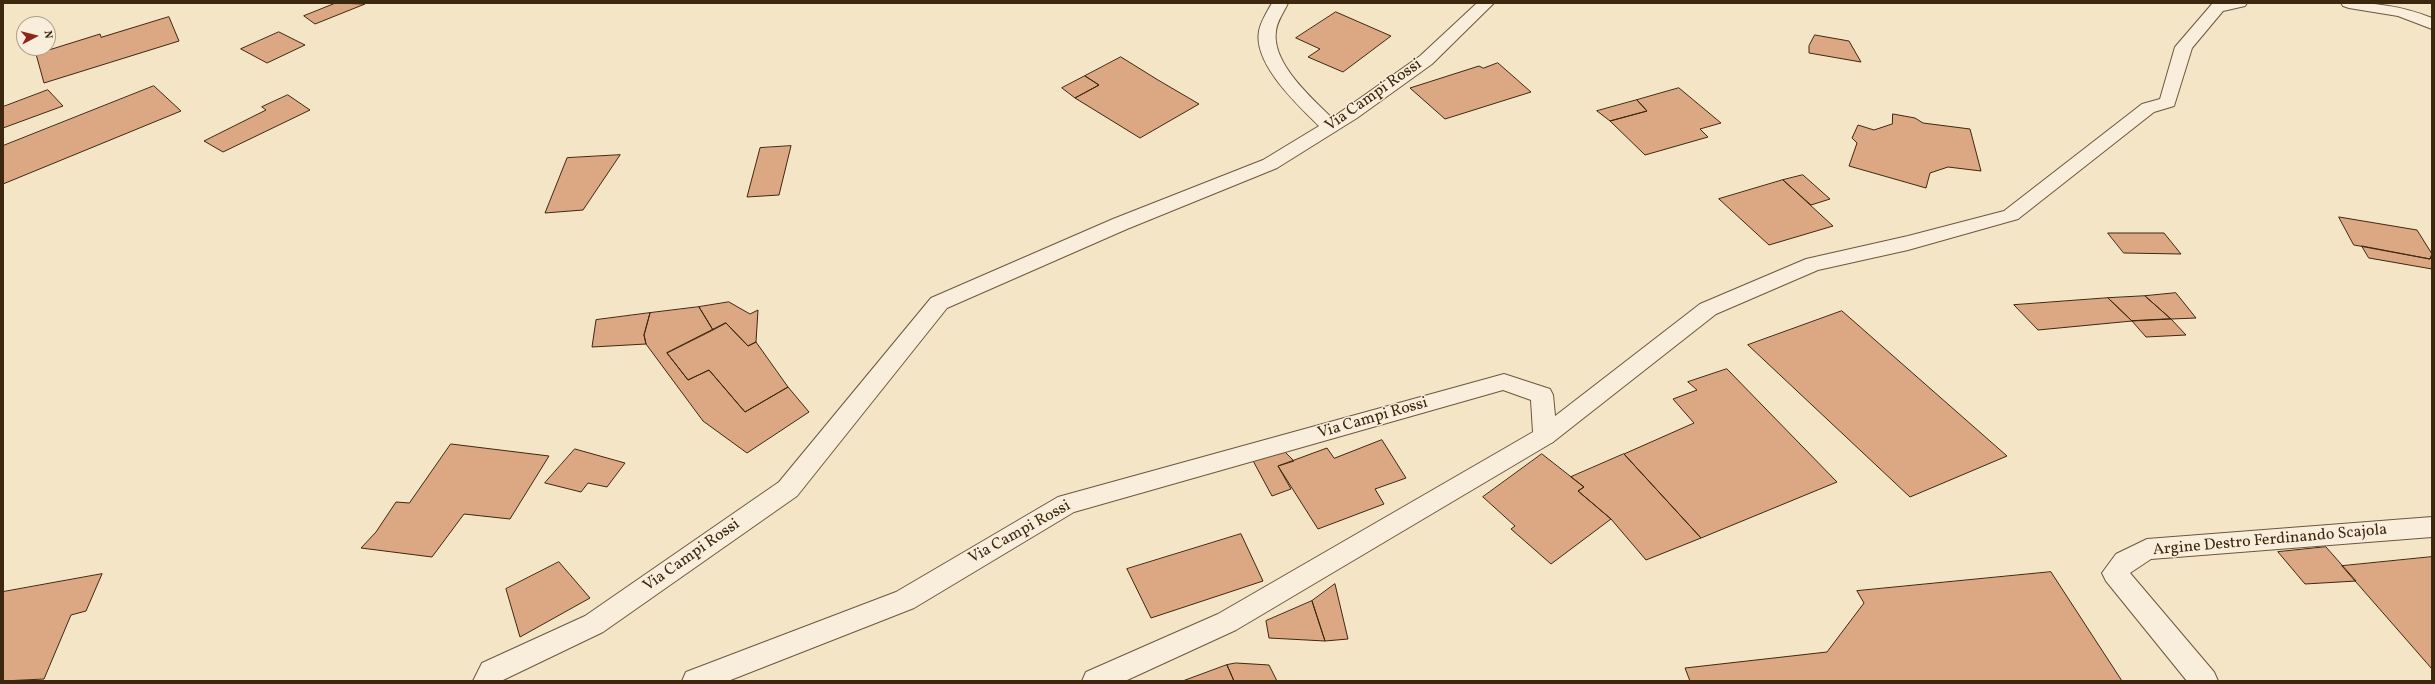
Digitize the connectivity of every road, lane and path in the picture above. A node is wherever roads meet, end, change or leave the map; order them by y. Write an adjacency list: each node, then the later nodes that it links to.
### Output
1 (1280, 3): 8 (street)
2 (1486, 3): 8 (street, Via Campi Rossi)
3 (2240, 3): 9 (street)
4 (2349, 3): 6 (street)
5 (2385, 22): 7 (street)
6 (2432, 24)
7 (2432, 38)
8 (1330, 127): 11 (street, Via Campi Rossi)
9 (1545, 436): 12 (street, Via Campi Rossi); 13 (street)
10 (2432, 527): 14 (street, Argine Destro Ferdinando Scajola)
11 (487, 681)
12 (696, 681)
13 (1096, 681)
14 (2204, 681)

